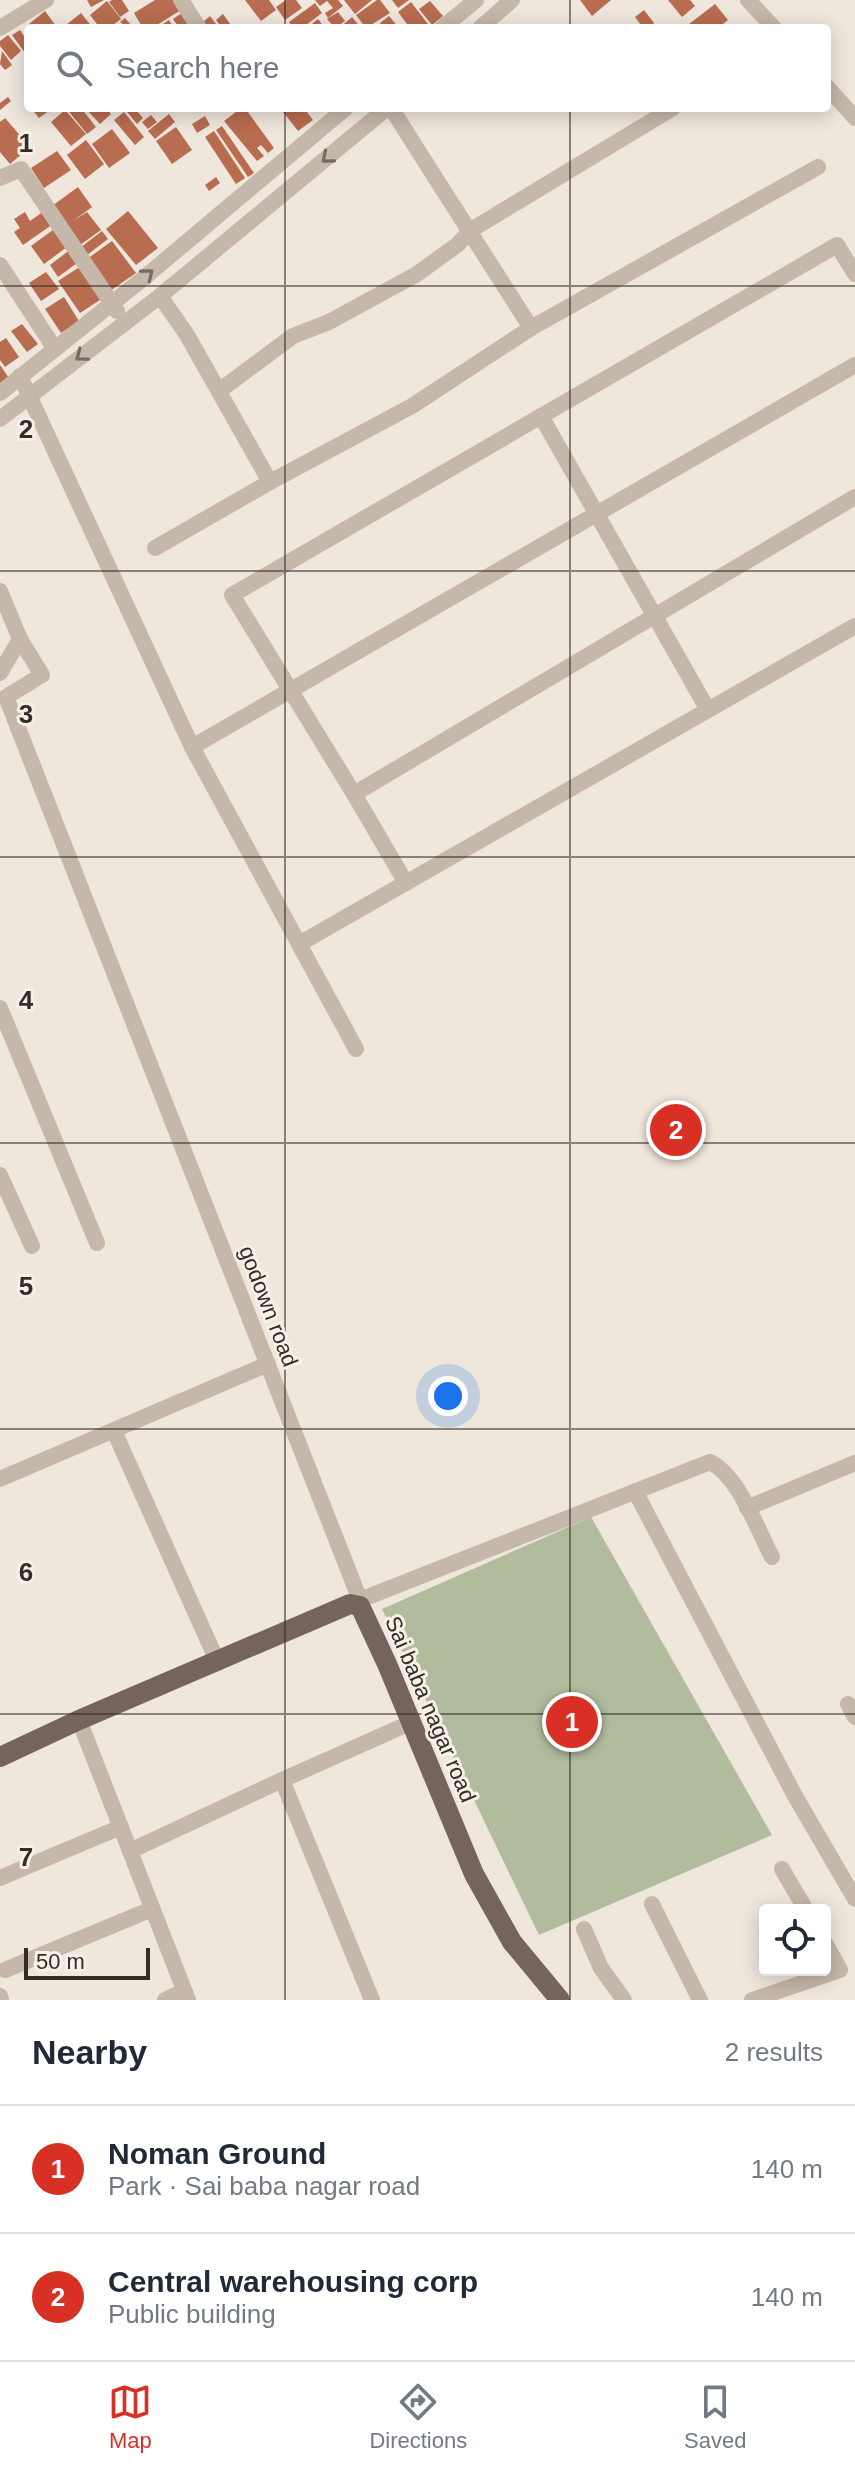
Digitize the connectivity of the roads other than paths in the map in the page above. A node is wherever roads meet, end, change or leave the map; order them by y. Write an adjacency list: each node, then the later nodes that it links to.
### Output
1 (46, 0): 10 (street)
2 (181, 0): 6 (street)
3 (476, 0): 7 (street)
4 (512, 0): 8 (street)
5 (748, 0): 9 (street)
6 (196, 24)
7 (447, 24)
8 (485, 24)
9 (770, 24)
10 (0, 28)
11 (831, 91): 16 (street)
12 (341, 112): 23 (street, one-way to 12)
13 (384, 112): 22 (street, one-way to 22)
14 (392, 112): 19 (street)
15 (666, 112): 19 (street)
16 (855, 118)
17 (818, 167): 25 (street)
18 (0, 178): 23 (street)
19 (471, 230): 25 (street); 29 (street)
20 (0, 265): 26 (street)
21 (855, 274): 32 (street)
22 (160, 296): 24 (street); 29 (street)
23 (112, 303): 24 (street); 26 (street)
24 (125, 322): 31 (street, one-way to 31)
25 (531, 328): 34 (street)
26 (55, 349): 28 (street)
27 (855, 365): 36 (street)
28 (20, 376): 30 (street); 31 (street)
29 (219, 391): 34 (street)
30 (0, 393)
31 (30, 394): 33 (street); 45 (street)
32 (541, 416): 36 (street); 43 (street)
33 (0, 419)
34 (270, 482): 37 (street)
35 (855, 497): 39 (street)
36 (596, 514): 39 (street); 43 (street)
37 (155, 548)
38 (0, 591): 41 (street, godown road)
39 (654, 616): 44 (street); 46 (street)
40 (855, 626): 44 (street)
41 (20, 639): 42 (street); 54 (street, godown road)
42 (0, 673)
43 (291, 691): 45 (street); 46 (street)
44 (708, 710): 47 (street)
45 (192, 747): 48 (street)
46 (354, 794): 47 (street)
47 (406, 883): 48 (street)
48 (299, 944): 50 (street)
49 (0, 1008): 52 (street)
50 (356, 1049)
51 (0, 1175): 53 (street)
52 (97, 1243)
53 (32, 1246)
54 (268, 1364): 55 (street); 61 (street, godown road)
55 (114, 1431): 57 (street); 62 (street)
56 (855, 1463): 59 (street)
57 (0, 1479)
58 (635, 1491): 59 (street); 61 (street); 71 (street)
59 (747, 1508): 60 (street)
60 (772, 1557)
61 (360, 1603): 62 (main road, Sai baba nagar road); 64 (main road, Sai baba nagar road)
62 (218, 1663): 63 (main road, Sai baba nagar road)
63 (79, 1720): 65 (main road, Sai baba nagar road); 67 (street)
64 (410, 1723): 66 (street); 83 (main road, Sai baba nagar road)
65 (0, 1757)
66 (282, 1780): 68 (street); 82 (street)
67 (121, 1827): 68 (street); 70 (street)
68 (130, 1851): 74 (street)
69 (782, 1869): 73 (street)
70 (0, 1878)
71 (855, 1899)
72 (652, 1904): 85 (street)
73 (802, 1904)
74 (152, 1909): 77 (street); 80 (street)
75 (584, 1929): 84 (street)
76 (831, 1954): 78 (street)
77 (5, 1970)
78 (831, 1973)
79 (822, 1976): 86 (street)
80 (186, 1996): 81 (street)
81 (165, 2000)
82 (372, 2000)
83 (560, 2000)
84 (624, 2000)
85 (700, 2000)
86 (752, 2000)

